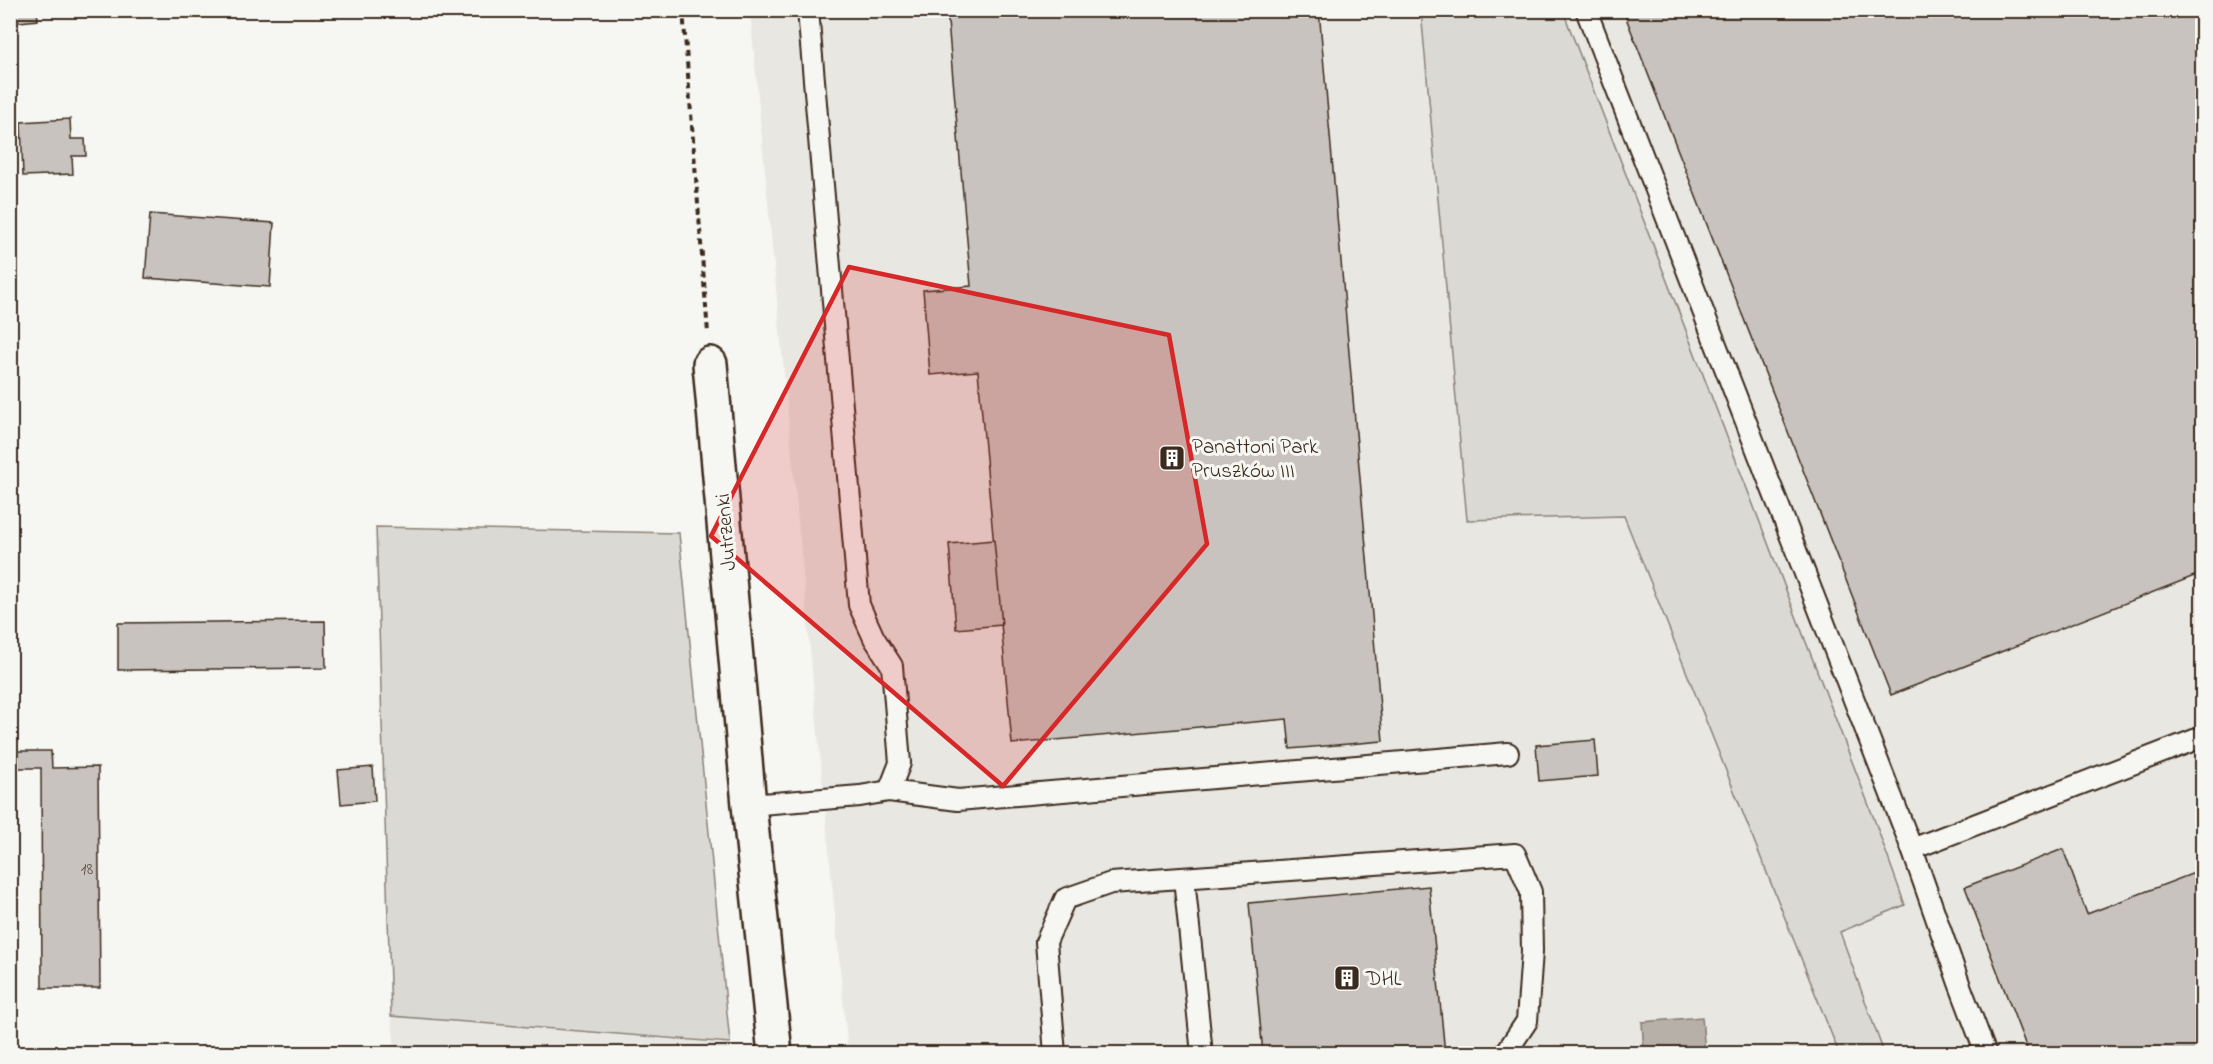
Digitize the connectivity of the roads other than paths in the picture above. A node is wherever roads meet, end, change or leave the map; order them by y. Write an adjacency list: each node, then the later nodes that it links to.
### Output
1 (808, 10): 6 (lane)
2 (1586, 10): 8 (lane)
3 (710, 364): 7 (street, Jutrzenki)
4 (2202, 737): 8 (lane)
5 (1508, 753): 6 (lane)
6 (889, 790): 7 (lane)
7 (749, 805): 10 (street, Jutrzenki)
8 (1912, 849): 14 (lane)
9 (1184, 878): 11 (lane); 12 (lane); 13 (lane)
10 (775, 1053)
11 (1055, 1053)
12 (1202, 1053)
13 (1505, 1053)
14 (1986, 1053)

